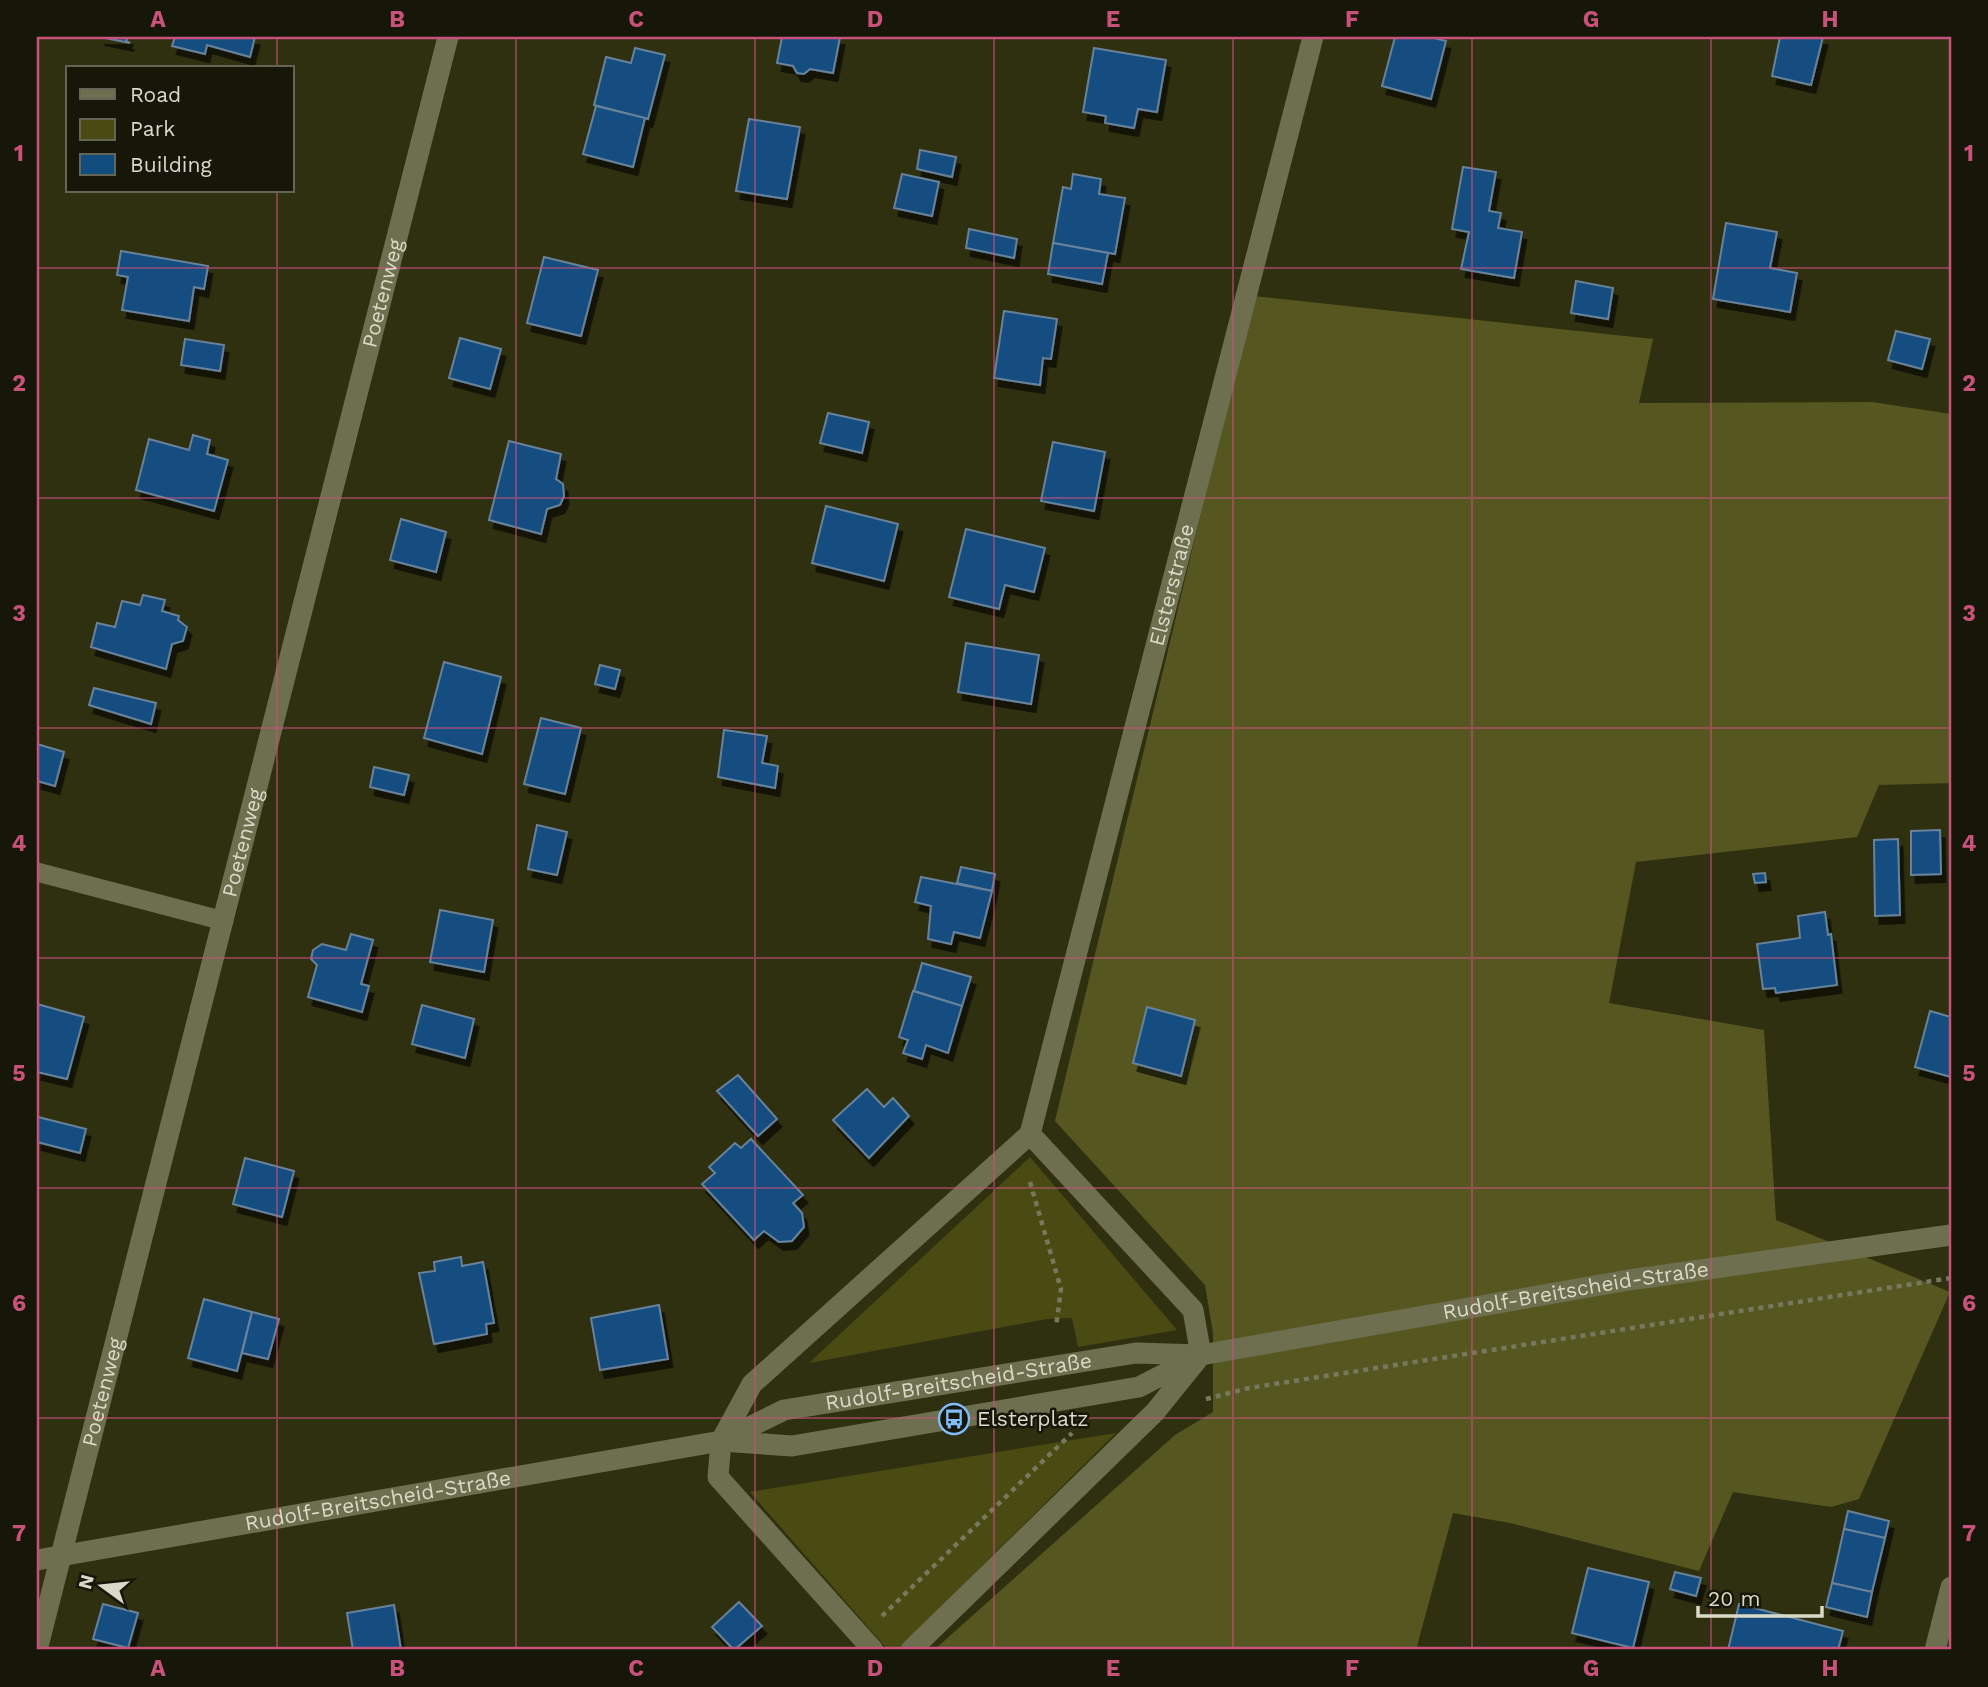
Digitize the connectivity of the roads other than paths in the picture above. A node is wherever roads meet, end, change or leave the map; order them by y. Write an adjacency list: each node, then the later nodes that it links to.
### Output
1 (448, 37): 4 (street, Poetenweg)
2 (1313, 37): 5 (street, Elsterstraße)
3 (37, 872): 4 (lane)
4 (224, 922): 9 (street, Poetenweg)
5 (1030, 1134): 7 (street); 8 (street)
6 (1951, 1235): 7 (street, Rudolf-Breitscheid-Straße)
7 (1201, 1355): 8 (street, Rudolf-Breitscheid-Straße); 8 (street, Rudolf-Breitscheid-Straße); 14 (street)
8 (721, 1441): 9 (street, Rudolf-Breitscheid-Straße); 12 (street)
9 (64, 1556): 10 (street, Rudolf-Breitscheid-Straße); 13 (street, Poetenweg)
10 (37, 1560)
11 (1951, 1587): 15 (street)
12 (867, 1644)
13 (37, 1650)
14 (911, 1650)
15 (1935, 1650)

